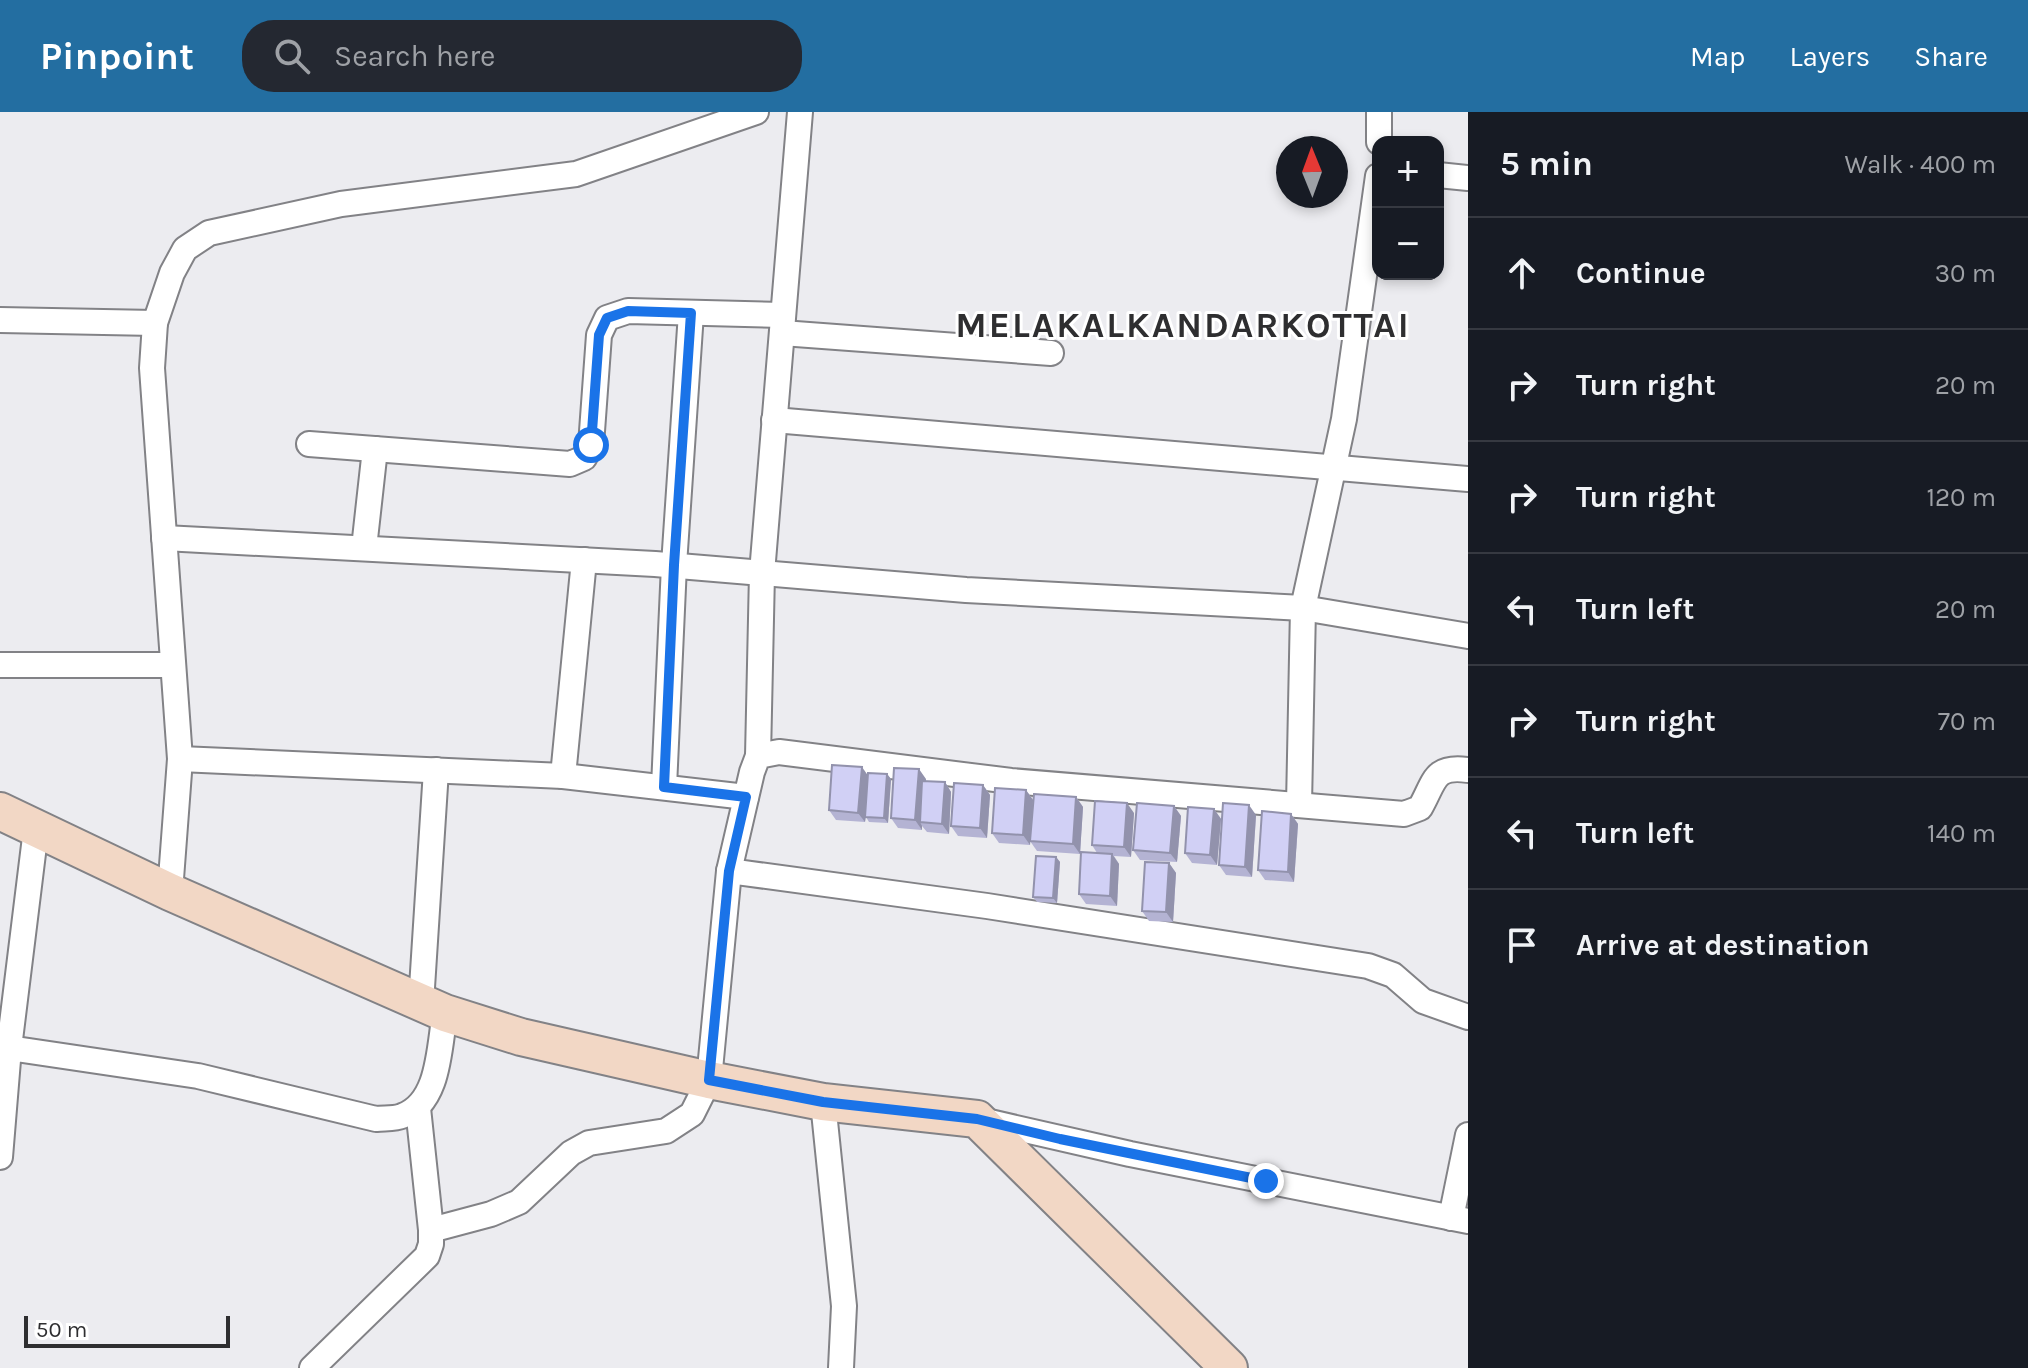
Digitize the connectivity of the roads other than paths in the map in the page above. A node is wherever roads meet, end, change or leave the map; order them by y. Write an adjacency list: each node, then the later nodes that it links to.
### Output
1 (756, 112): 10 (street)
2 (800, 112): 11 (street)
3 (1379, 112): 4 (street)
4 (1379, 136)
5 (1444, 176): 6 (street)
6 (1468, 178)
7 (1374, 208): 16 (street)
8 (691, 313): 11 (street); 15 (street); 21 (street)
9 (0, 320): 10 (street)
10 (155, 323): 18 (street)
11 (782, 324): 12 (street); 13 (street)
12 (1051, 353)
13 (774, 420): 16 (street); 22 (street)
14 (309, 444): 15 (street)
15 (375, 449): 19 (street)
16 (1334, 467): 17 (street); 23 (street)
17 (1468, 479)
18 (164, 538): 19 (street); 26 (street)
19 (364, 548): 20 (street)
20 (584, 560): 21 (street); 31 (street)
21 (674, 565): 22 (street); 32 (street)
22 (762, 573): 23 (street); 27 (street)
23 (1303, 608): 24 (street); 34 (street)
24 (1468, 636)
25 (0, 665): 26 (street)
26 (173, 665): 28 (street)
27 (758, 756): 33 (street); 34 (street)
28 (180, 759): 29 (street); 38 (street)
29 (436, 770): 31 (street); 39 (street)
30 (1468, 770): 34 (street)
31 (563, 776): 32 (street)
32 (664, 787): 33 (street)
33 (746, 797): 37 (street)
34 (1299, 805)
35 (0, 811): 36 (main road)
36 (36, 829): 38 (main road); 41 (street)
37 (729, 871): 40 (street); 42 (street)
38 (170, 892): 39 (main road)
39 (433, 1008): 42 (main road); 44 (street)
40 (1468, 1017)
41 (9, 1048): 44 (street); 47 (street)
42 (709, 1080): 43 (main road); 49 (street)
43 (823, 1102): 45 (main road); 51 (street)
44 (418, 1108): 49 (street)
45 (977, 1119): 48 (street); 52 (main road)
46 (1468, 1135): 48 (street)
47 (0, 1157)
48 (1459, 1219)
49 (431, 1230): 50 (street)
50 (312, 1368)
51 (841, 1368)
52 (1229, 1368)

